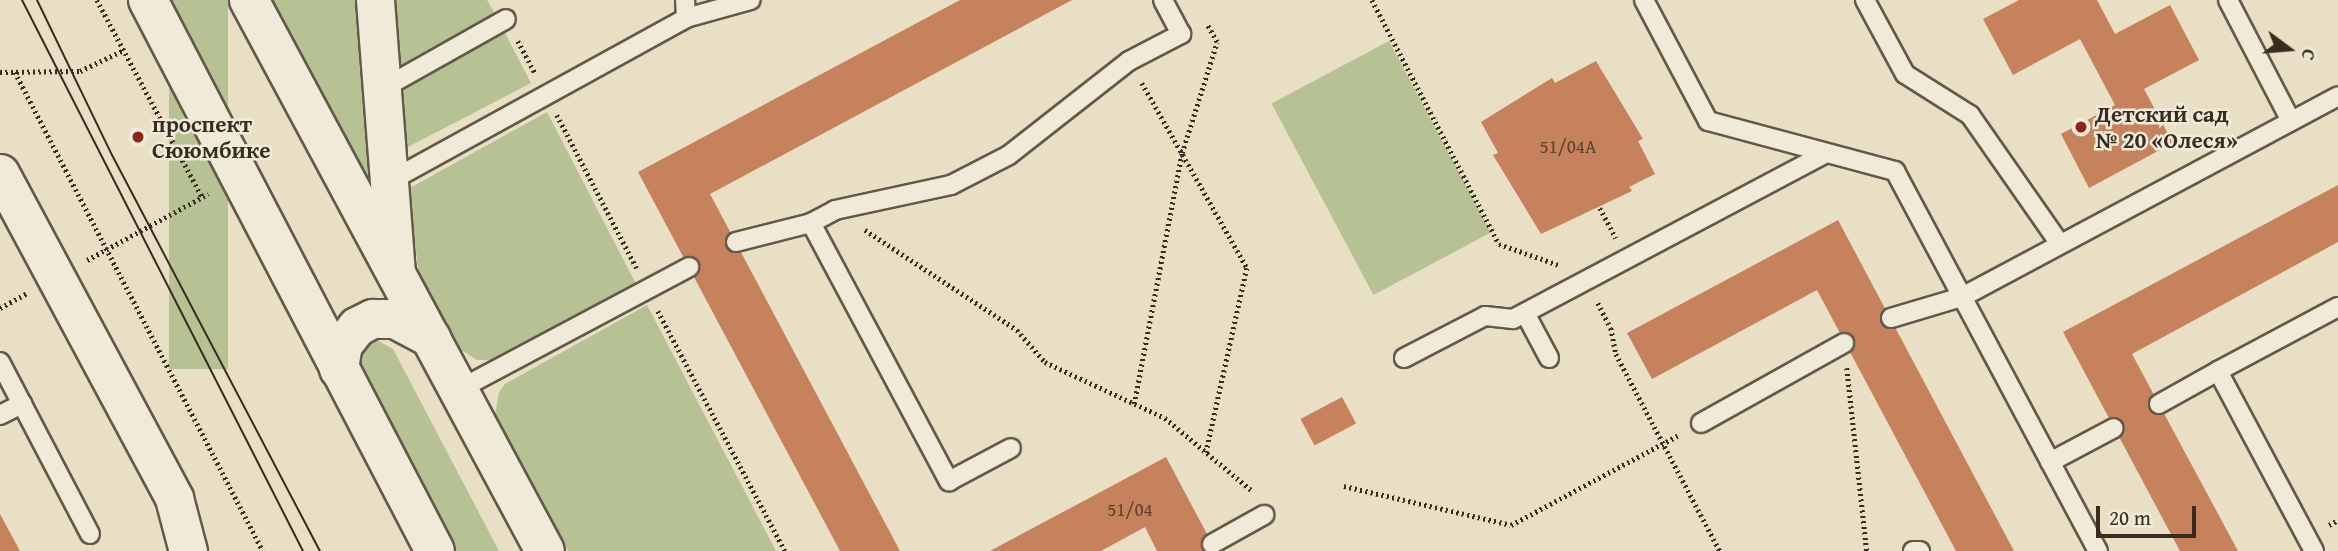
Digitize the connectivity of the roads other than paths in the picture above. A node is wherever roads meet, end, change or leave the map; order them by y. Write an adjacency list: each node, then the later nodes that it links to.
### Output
1 (148, 0): 31 (main road)
2 (250, 0): 21 (main road)
3 (375, 0): 11 (street)
4 (751, 0): 9 (lane)
5 (1163, 0): 17 (lane)
6 (1644, 0): 14 (lane)
7 (1865, 0): 19 (lane)
8 (2228, 0): 13 (lane)
9 (686, 9): 16 (lane)
10 (506, 19): 11 (lane)
11 (382, 89): 16 (street)
12 (2338, 96): 13 (lane)
13 (2291, 121): 19 (lane)
14 (1826, 153): 22 (lane); 24 (lane)
15 (0, 173): 44 (street)
16 (390, 181): 21 (street)
17 (811, 223): 18 (lane); 39 (lane)
18 (736, 242)
19 (2060, 244): 22 (lane)
20 (689, 267): 33 (lane)
21 (396, 272): 26 (main road)
22 (1962, 297): 25 (lane); 40 (lane)
23 (2338, 307): 32 (lane)
24 (1525, 313): 28 (lane); 29 (lane)
25 (1891, 318)
26 (431, 338): 31 (main road); 33 (main road)
27 (1844, 343): 37 (lane)
28 (1404, 358)
29 (1549, 358)
30 (0, 362): 34 (lane)
31 (339, 369): 45 (main road)
32 (2218, 371): 35 (lane); 50 (lane)
33 (458, 390): 46 (main road)
34 (22, 404): 36 (lane); 42 (lane)
35 (2158, 404)
36 (0, 415)
37 (1701, 423)
38 (2114, 428): 40 (lane)
39 (1011, 448)
40 (2050, 462): 49 (lane)
41 (1264, 515): 43 (lane)
42 (90, 534)
43 (1212, 544)
44 (188, 551)
45 (435, 551)
46 (545, 551)
47 (1913, 551): 48 (lane)
48 (1920, 551)
49 (2098, 551)
50 (2314, 551)

